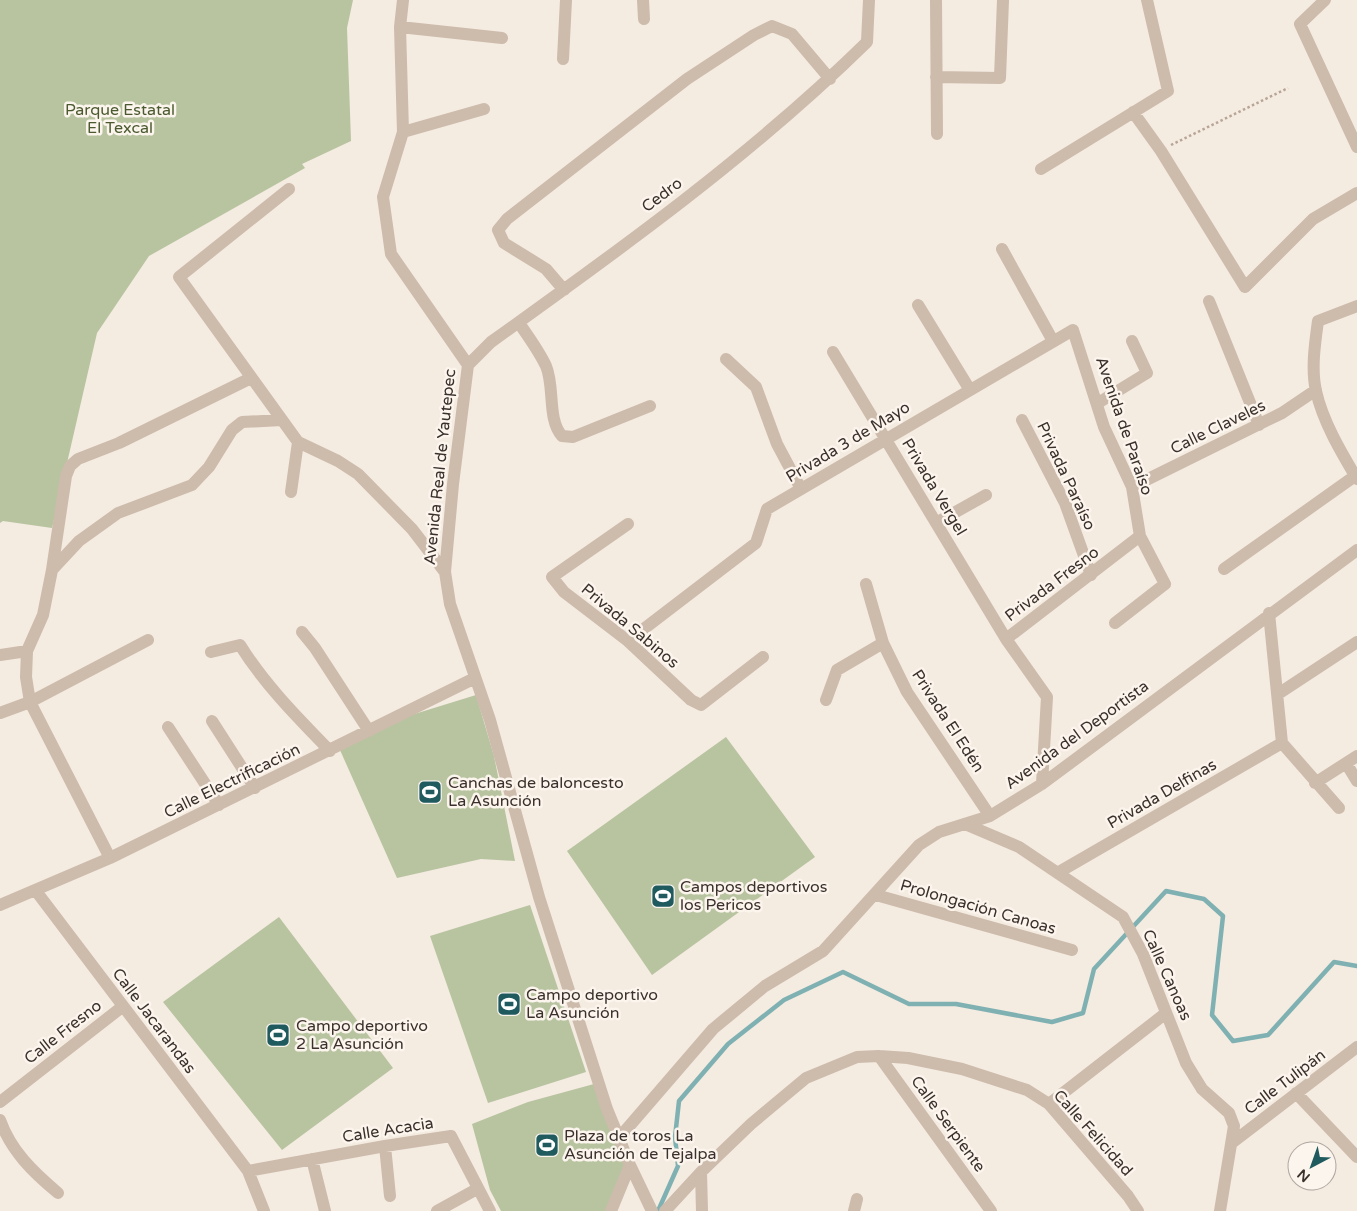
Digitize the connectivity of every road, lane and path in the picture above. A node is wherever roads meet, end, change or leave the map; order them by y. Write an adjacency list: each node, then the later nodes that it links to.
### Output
1 (404, 0): 10 (street)
2 (566, 0): 12 (street)
3 (643, 0): 9 (street)
4 (870, 0): 14 (street, Cedro)
5 (936, 0): 13 (street)
6 (1003, 0): 13 (street)
7 (1147, 0): 17 (street)
8 (1325, 0): 20 (street)
9 (644, 19)
10 (400, 27): 11 (street); 18 (street)
11 (502, 38)
12 (562, 59)
13 (936, 77): 19 (street)
14 (830, 79): 26 (street, Cedro); 26 (street)
15 (1288, 88): 21 (path)
16 (484, 109): 18 (street)
17 (1133, 112): 21 (street); 22 (street)
18 (403, 132): 36 (street, Avenida Real de Yautepec)
19 (937, 134)
20 (1357, 147)
21 (1160, 150): 24 (street)
22 (1041, 169)
23 (289, 188): 37 (street)
24 (1357, 193)
25 (1002, 249): 32 (street)
26 (564, 290): 30 (street, Cedro)
27 (1209, 301): 44 (street)
28 (918, 305): 38 (street)
29 (1357, 306): 39 (street)
30 (519, 323): 36 (street, Cedro); 41 (street)
31 (1073, 330): 32 (street, Privada 3 de Mayo); 40 (street, Avenida de Paraíso)
32 (1053, 342): 38 (street, Privada 3 de Mayo)
33 (1132, 342): 40 (street)
34 (833, 352): 45 (street, Privada Vergel)
35 (726, 359): 49 (street)
36 (468, 365): 58 (street, Avenida Real de Yautepec)
37 (251, 378): 42 (street); 57 (street)
38 (970, 390): 45 (street, Privada 3 de Mayo)
39 (1316, 390): 44 (street, Calle Claveles); 47 (street)
40 (1098, 403): 48 (street, Avenida de Paraíso)
41 (650, 406)
42 (282, 420): 46 (street); 57 (street)
43 (1022, 420): 59 (street, Privada Paraíso)
44 (1259, 425): 48 (street, Calle Claveles)
45 (886, 438): 49 (street, Privada 3 de Mayo); 52 (street, Privada Vergel)
46 (298, 442): 50 (street); 58 (street)
47 (1356, 478): 56 (street)
48 (1132, 487): 54 (street, Avenida de Paraíso)
49 (801, 489): 66 (street, Privada 3 de Mayo)
50 (292, 492)
51 (986, 495): 52 (street)
52 (936, 523): 64 (street, Privada Vergel)
53 (628, 524): 66 (street, Privada Sabinos)
54 (1140, 536): 59 (street, Privada Fresno); 62 (street, Avenida de Paraíso)
55 (1357, 550): 61 (street, Avenida del Deportista)
56 (1224, 569)
57 (52, 570): 69 (street)
58 (445, 572): 73 (street, Avenida Real de Yautepec)
59 (1092, 575): 64 (street, Privada Fresno)
60 (866, 584): 68 (street, Privada El Edén)
61 (1269, 613): 74 (street); 87 (street, Avenida del Deportista)
62 (1115, 622)
63 (302, 632): 80 (street)
64 (1006, 639): 87 (street, Privada Vergel)
65 (148, 640): 76 (street)
66 (628, 641): 72 (street, Privada Sabinos)
67 (1357, 642): 74 (street)
68 (883, 643): 75 (street); 91 (street, Privada El Edén)
69 (27, 651): 71 (street); 76 (street)
70 (211, 652): 82 (street)
71 (0, 655)
72 (763, 657)
73 (475, 678): 80 (street, Calle Electrificación); 107 (street, Avenida Real de Yautepec)
74 (1278, 694): 81 (street)
75 (826, 700)
76 (30, 702): 77 (street); 93 (street)
77 (0, 713)
78 (212, 722): 88 (street)
79 (168, 728): 89 (street)
80 (369, 731): 82 (street, Calle Electrificación)
81 (1282, 743): 86 (street); 94 (street, Privada Delfinas)
82 (330, 751): 88 (street, Calle Electrificación)
83 (1357, 756): 84 (street)
84 (1346, 763): 85 (street); 86 (street)
85 (1357, 780)
86 (1315, 783): 90 (street)
87 (1042, 784): 91 (street, Avenida del Deportista)
88 (255, 788): 89 (street, Calle Electrificación)
89 (219, 805): 93 (street, Calle Electrificación)
90 (1339, 808)
91 (990, 816): 92 (street, Avenida del Deportista)
92 (965, 824): 94 (street, Calle Canoas); 96 (street, Avenida del Deportista)
93 (110, 858): 95 (street, Calle Electrificación)
94 (1058, 872): 100 (street, Calle Canoas)
95 (36, 891): 97 (street, Calle Electrificación); 99 (street, Calle Jacarandas)
96 (876, 895): 98 (street, Prolongación Canoas); 107 (street, Avenida del Deportista)
97 (0, 905)
98 (1072, 950)
99 (122, 1007): 104 (street, Calle Fresno); 113 (street, Calle Jacarandas)
100 (1166, 1013): 105 (street); 108 (street, Calle Canoas)
101 (1357, 1048): 103 (street, Calle Tulipán)
102 (879, 1056): 105 (street, Calle Felicidad); 114 (street, Calle Felicidad); 126 (street, Calle Serpiente)
103 (1296, 1093): 108 (street, Calle Tulipán); 110 (street)
104 (0, 1102)
105 (1049, 1104): 127 (street, Calle Felicidad)
106 (0, 1120): 116 (street)
107 (619, 1138): 112 (street, Avenida Real de Yautepec)
108 (1233, 1142): 128 (street, Calle Canoas)
109 (385, 1146): 111 (street, Calle Acacia); 115 (street, Calle Acacia); 117 (street)
110 (1357, 1157)
111 (312, 1159): 113 (street, Calle Acacia); 119 (street)
112 (630, 1165): 122 (street); 123 (street, Avenida Real de Yautepec)
113 (248, 1171): 118 (street, Calle Jacarandas)
114 (701, 1172): 124 (street, Calle Felicidad); 125 (street)
115 (477, 1188): 120 (street); 121 (street, Calle Acacia)
116 (58, 1193)
117 (390, 1196)
118 (264, 1211)
119 (325, 1211)
120 (437, 1211)
121 (490, 1211)
122 (611, 1211)
123 (652, 1211)
124 (665, 1211)
125 (702, 1211)
126 (991, 1211)
127 (1138, 1211)
128 (1220, 1211)

